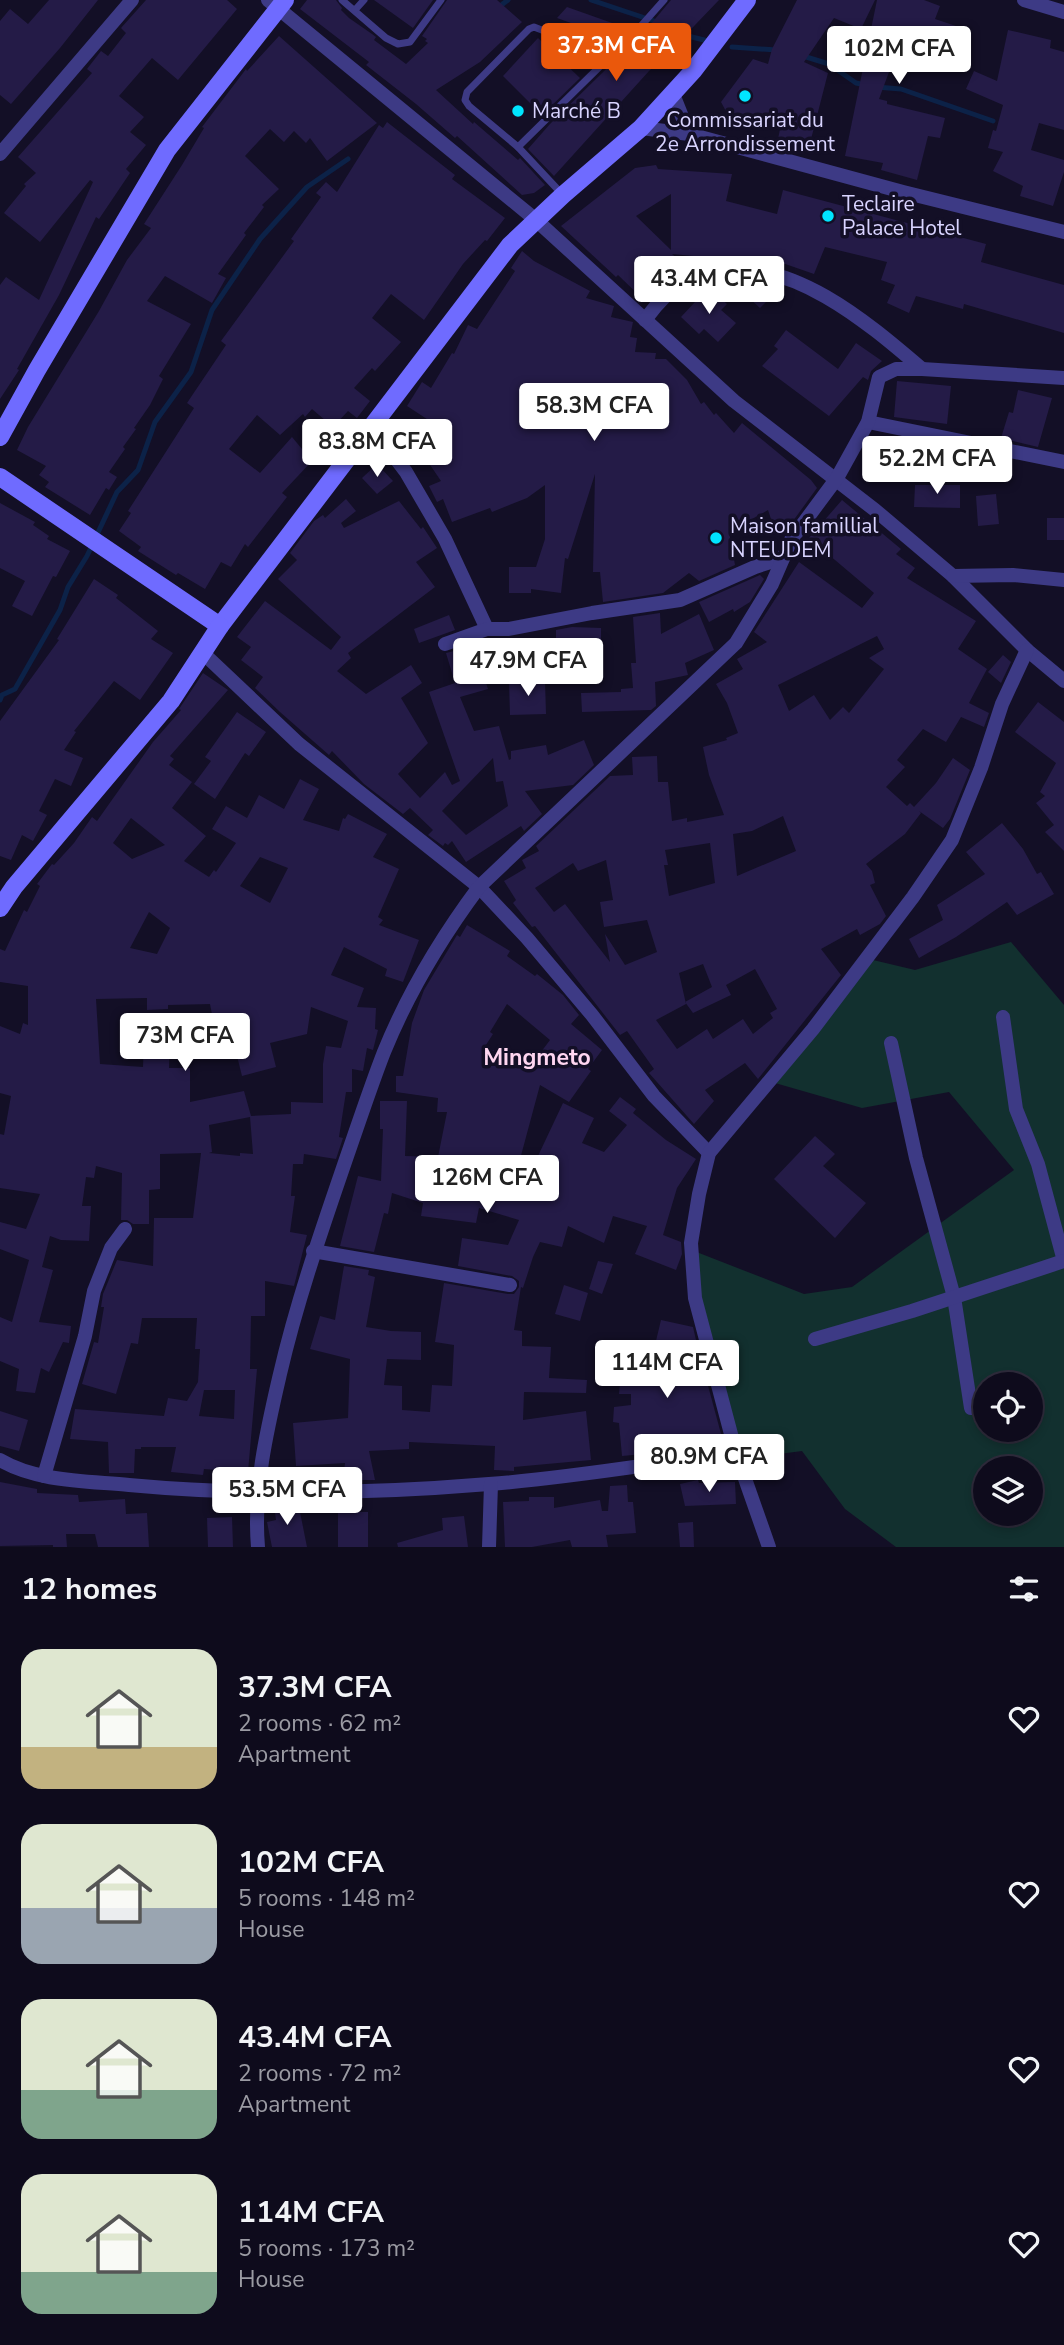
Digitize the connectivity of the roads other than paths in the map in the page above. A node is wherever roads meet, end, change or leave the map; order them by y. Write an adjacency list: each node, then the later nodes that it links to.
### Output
1 (132, 0): 16 (street)
2 (342, 0): 9 (lane)
3 (364, 0): 9 (lane)
4 (441, 0): 9 (lane)
5 (664, 0): 11 (lane)
6 (747, 0): 12 (street)
7 (1024, 0): 10 (street)
8 (277, 3): 18 (street); 25 (street)
9 (355, 10)
10 (1064, 12)
11 (609, 56): 15 (lane); 15 (lane)
12 (673, 94): 13 (street); 14 (street)
13 (640, 128): 14 (street); 17 (street)
14 (690, 134): 19 (street)
15 (518, 147): 17 (lane)
16 (0, 154)
17 (563, 195): 18 (street)
18 (536, 220): 20 (street); 24 (street)
19 (1064, 232)
20 (645, 320): 21 (street); 28 (street)
21 (922, 369): 22 (street); 23 (street)
22 (1064, 378)
23 (868, 422): 26 (street); 28 (street)
24 (371, 426): 34 (street); 35 (street)
25 (0, 437)
26 (1064, 462)
27 (0, 477): 34 (street)
28 (836, 478): 29 (street); 31 (street)
29 (783, 558): 35 (street); 40 (street)
30 (1064, 573): 32 (street)
31 (953, 576): 32 (street); 37 (street)
32 (1044, 578): 33 (street)
33 (1064, 580)
34 (220, 626): 38 (street)
35 (487, 629): 36 (street)
36 (445, 645)
37 (1027, 650): 39 (street); 44 (street)
38 (203, 653): 40 (street); 41 (street)
39 (1064, 681)
40 (479, 887): 44 (street); 46 (street)
41 (0, 908)
42 (1003, 1017): 47 (street)
43 (891, 1043): 49 (street)
44 (709, 1153): 52 (street)
45 (125, 1229): 54 (street)
46 (313, 1251): 48 (street); 56 (street)
47 (1064, 1261): 49 (street)
48 (510, 1284)
49 (954, 1297): 50 (street); 51 (street)
50 (815, 1339)
51 (971, 1408)
52 (736, 1453): 55 (street); 59 (street)
53 (0, 1460): 54 (street)
54 (44, 1476): 56 (street)
55 (491, 1484): 56 (street); 58 (street)
56 (258, 1491): 57 (street)
57 (258, 1547)
58 (489, 1547)
59 (769, 1547)

